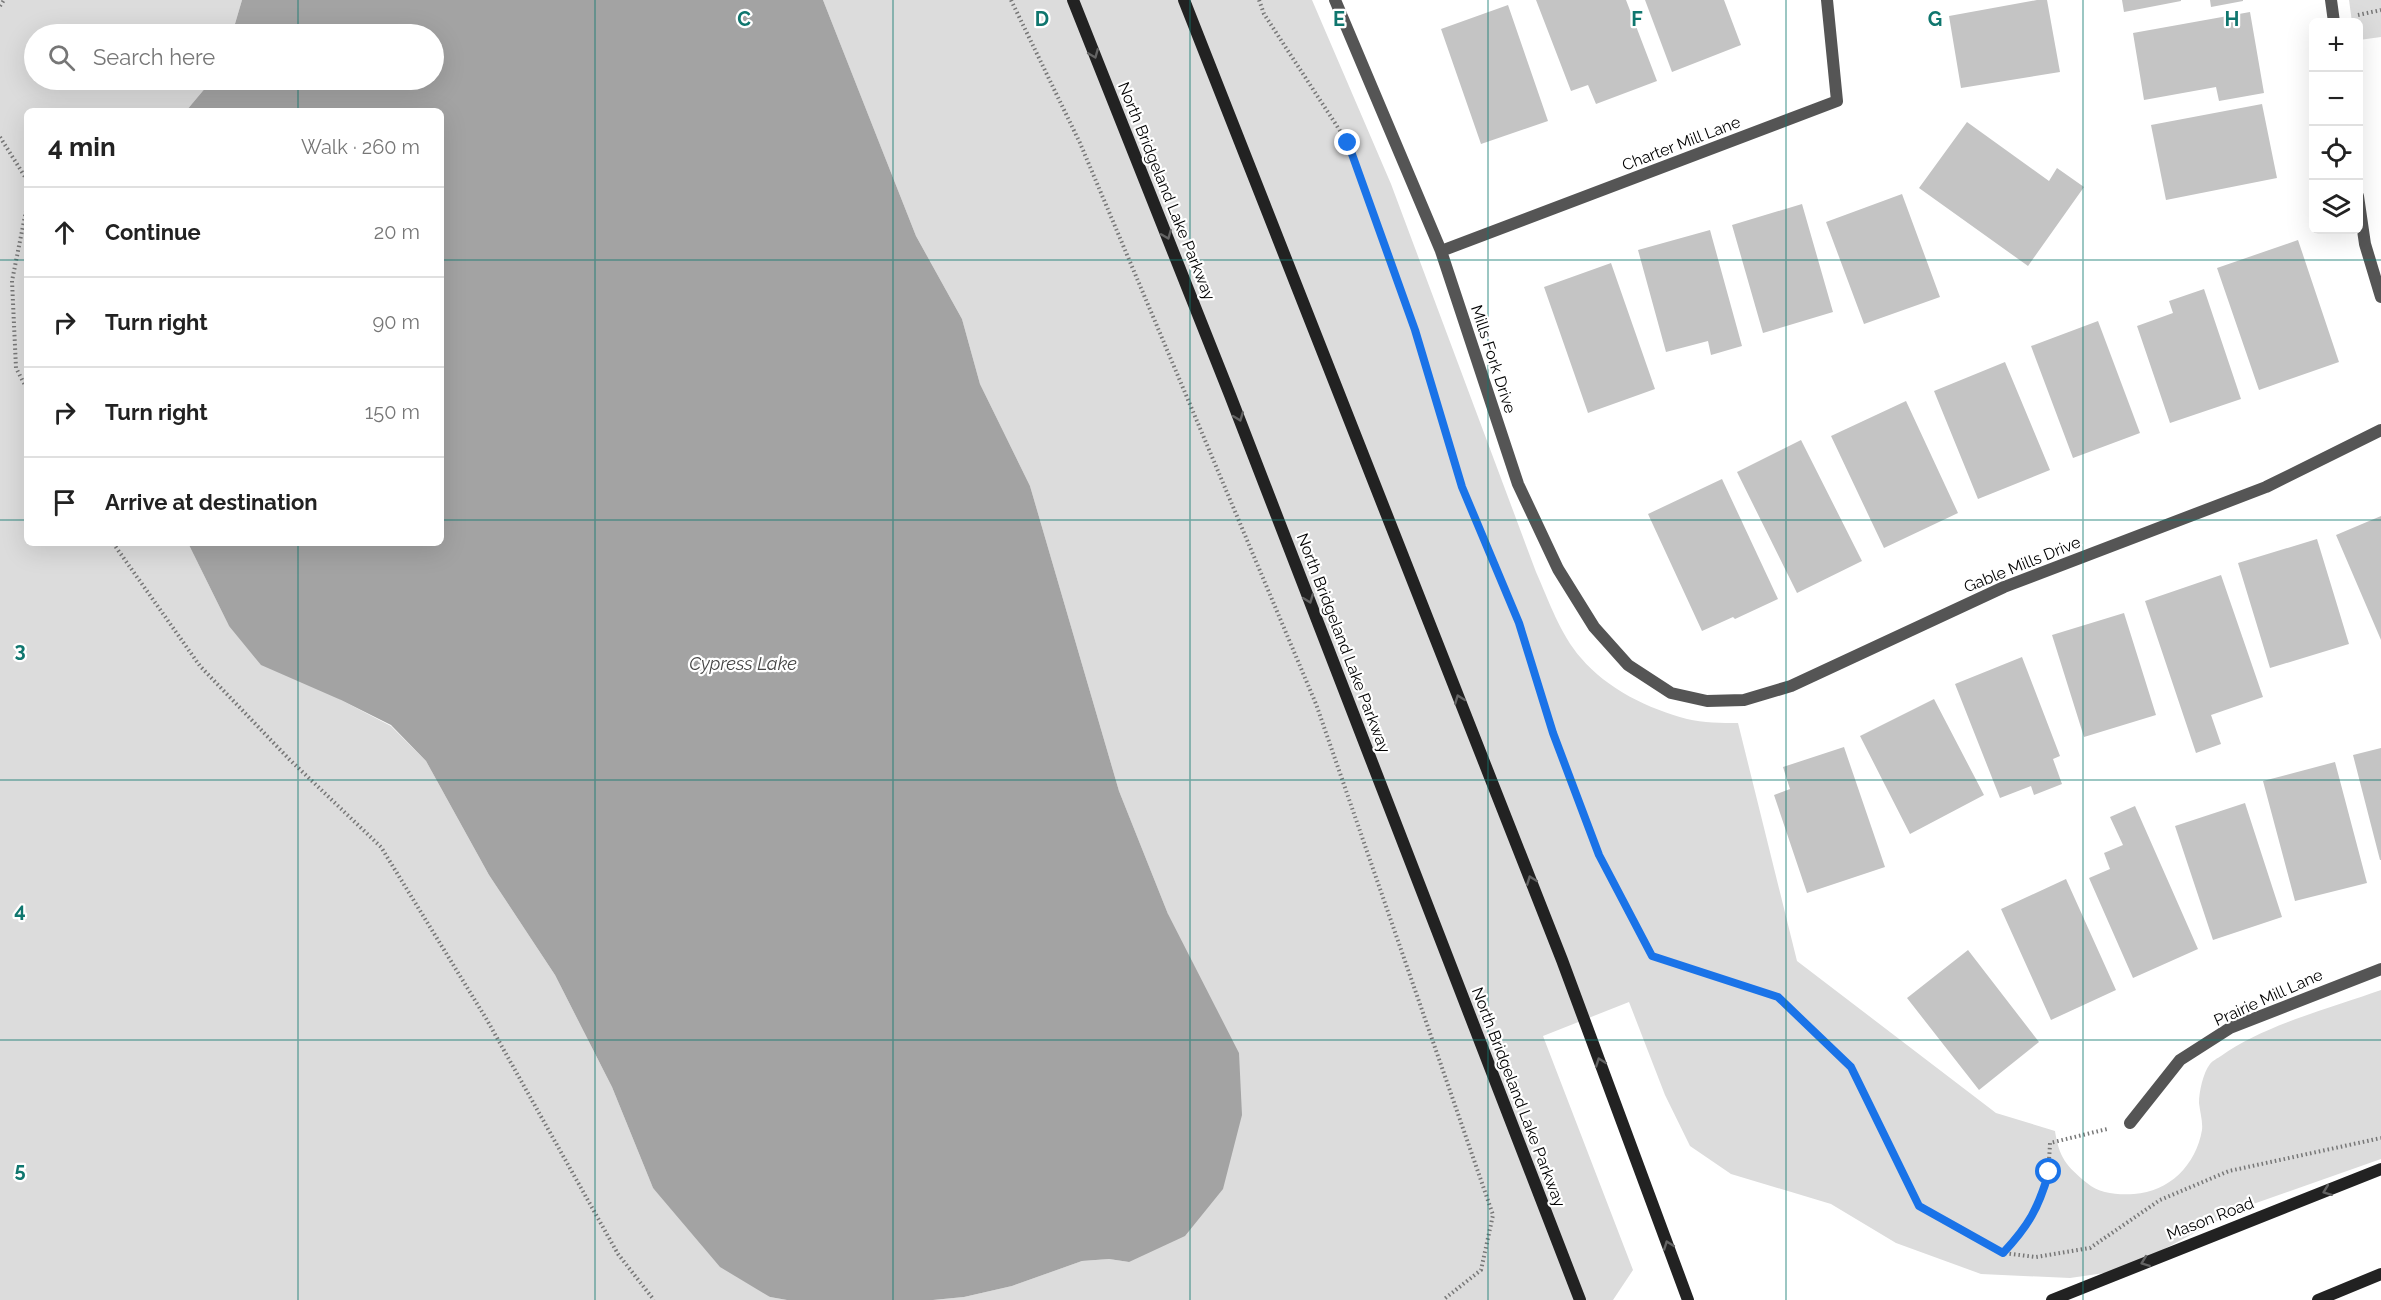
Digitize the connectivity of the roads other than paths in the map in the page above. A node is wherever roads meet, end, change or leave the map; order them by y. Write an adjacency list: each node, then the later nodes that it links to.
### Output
1 (1073, 0): 16 (main road, North Bridgeland Lake Parkway, one-way to 16)
2 (1184, 0): 17 (main road, one-way to 2)
3 (1335, 0): 8 (street, Mills Fork Drive)
4 (1827, 0): 8 (street, Charter Mill Lane)
5 (2331, 0): 6 (street)
6 (2333, 18)
7 (2363, 230): 9 (street)
8 (1441, 251): 11 (street, Mills Fork Drive)
9 (2381, 297)
10 (2381, 430): 11 (street, Gable Mills Drive)
11 (1671, 693)
12 (2381, 969): 13 (street, Prairie Mill Lane)
13 (2130, 1123)
14 (2381, 1169): 18 (main road, Mason Road, one-way to 18)
15 (2381, 1274): 19 (main road)
16 (1580, 1300)
17 (1688, 1300)
18 (2052, 1300)
19 (2318, 1300)

